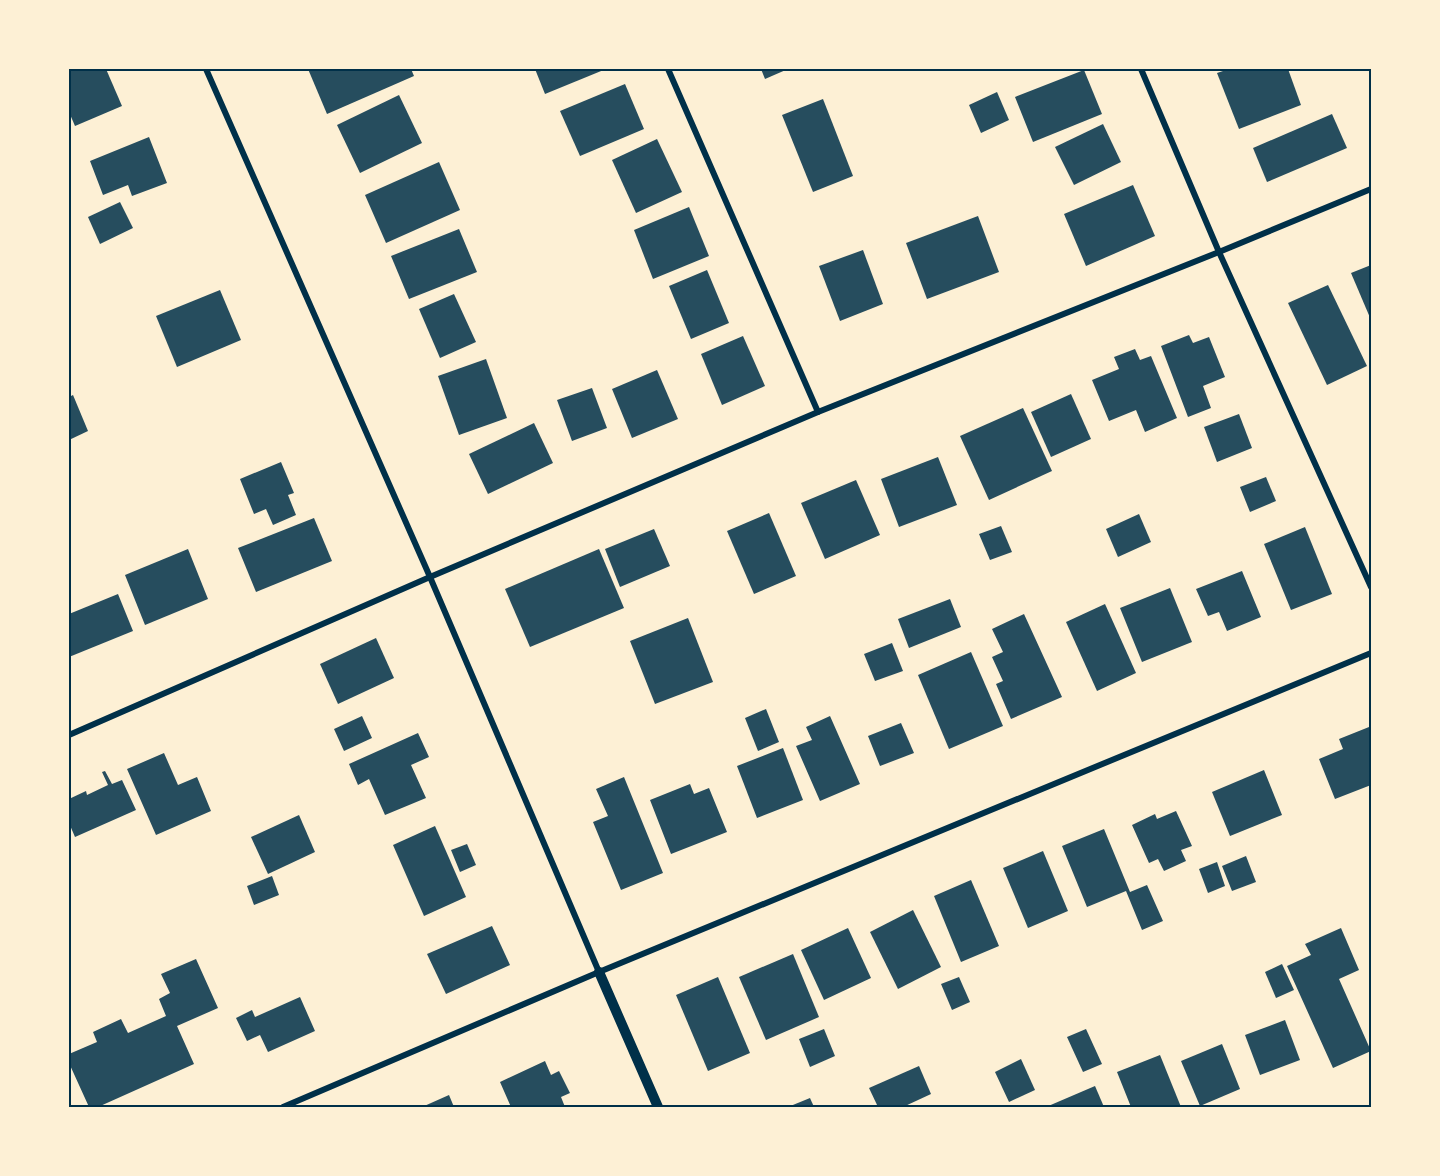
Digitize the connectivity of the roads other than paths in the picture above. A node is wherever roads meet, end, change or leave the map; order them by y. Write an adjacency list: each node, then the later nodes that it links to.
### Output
1 (206, 69): 7 (street)
2 (668, 69): 6 (street)
3 (1141, 69): 5 (street)
4 (1371, 189): 5 (street)
5 (1219, 252): 6 (street); 8 (street)
6 (818, 412): 7 (street)
7 (430, 577): 10 (street); 11 (street)
8 (1371, 587)
9 (1371, 653): 11 (street)
10 (69, 735)
11 (599, 972): 12 (street); 13 (street)
12 (283, 1107)
13 (658, 1107)

